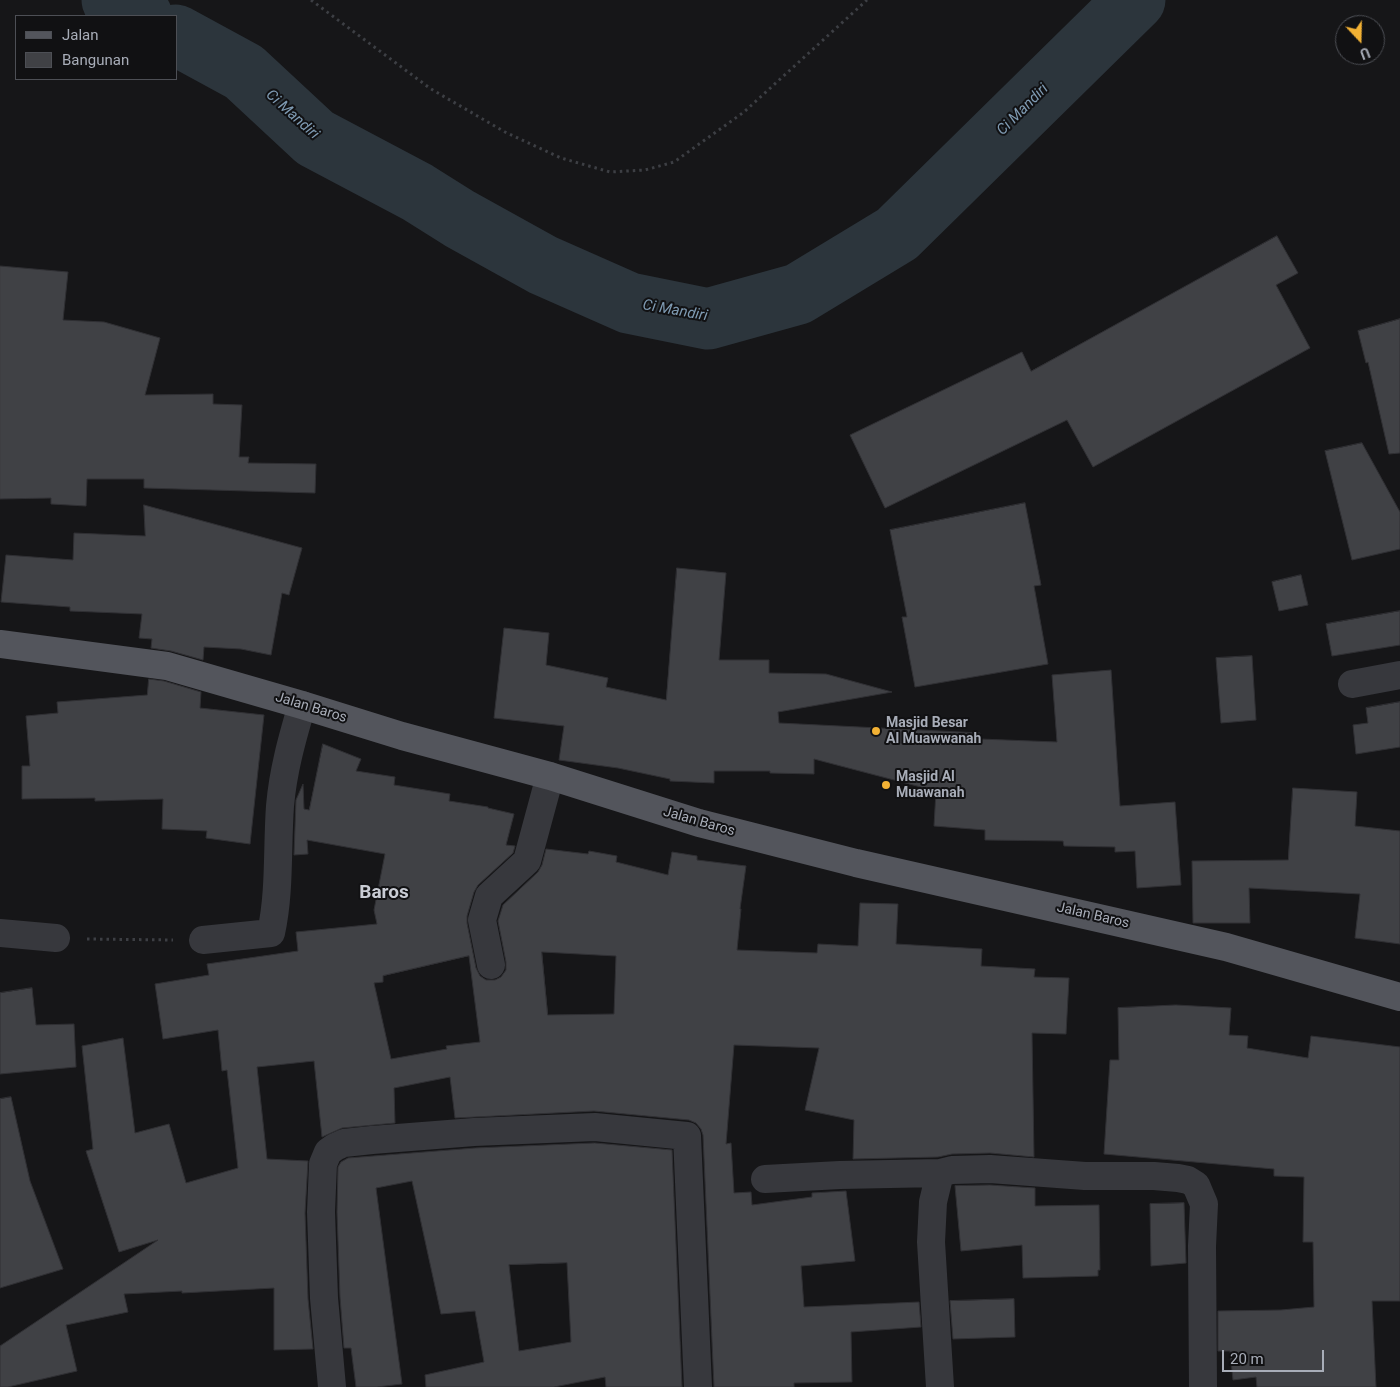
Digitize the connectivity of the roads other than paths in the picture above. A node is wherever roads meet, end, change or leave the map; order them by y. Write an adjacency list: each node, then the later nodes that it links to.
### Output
1 (0, 644): 4 (main road, Jalan Baros)
2 (1400, 675): 3 (street)
3 (1352, 684)
4 (302, 704): 5 (main road, Jalan Baros); 8 (street)
5 (550, 776): 9 (street); 10 (main road, Jalan Baros)
6 (0, 933): 7 (street)
7 (56, 938)
8 (203, 940)
9 (491, 965)
10 (1400, 997)
11 (940, 1174): 12 (street); 15 (street); 16 (street)
12 (765, 1179)
13 (332, 1387): 14 (street)
14 (698, 1387)
15 (940, 1387)
16 (1203, 1387)

